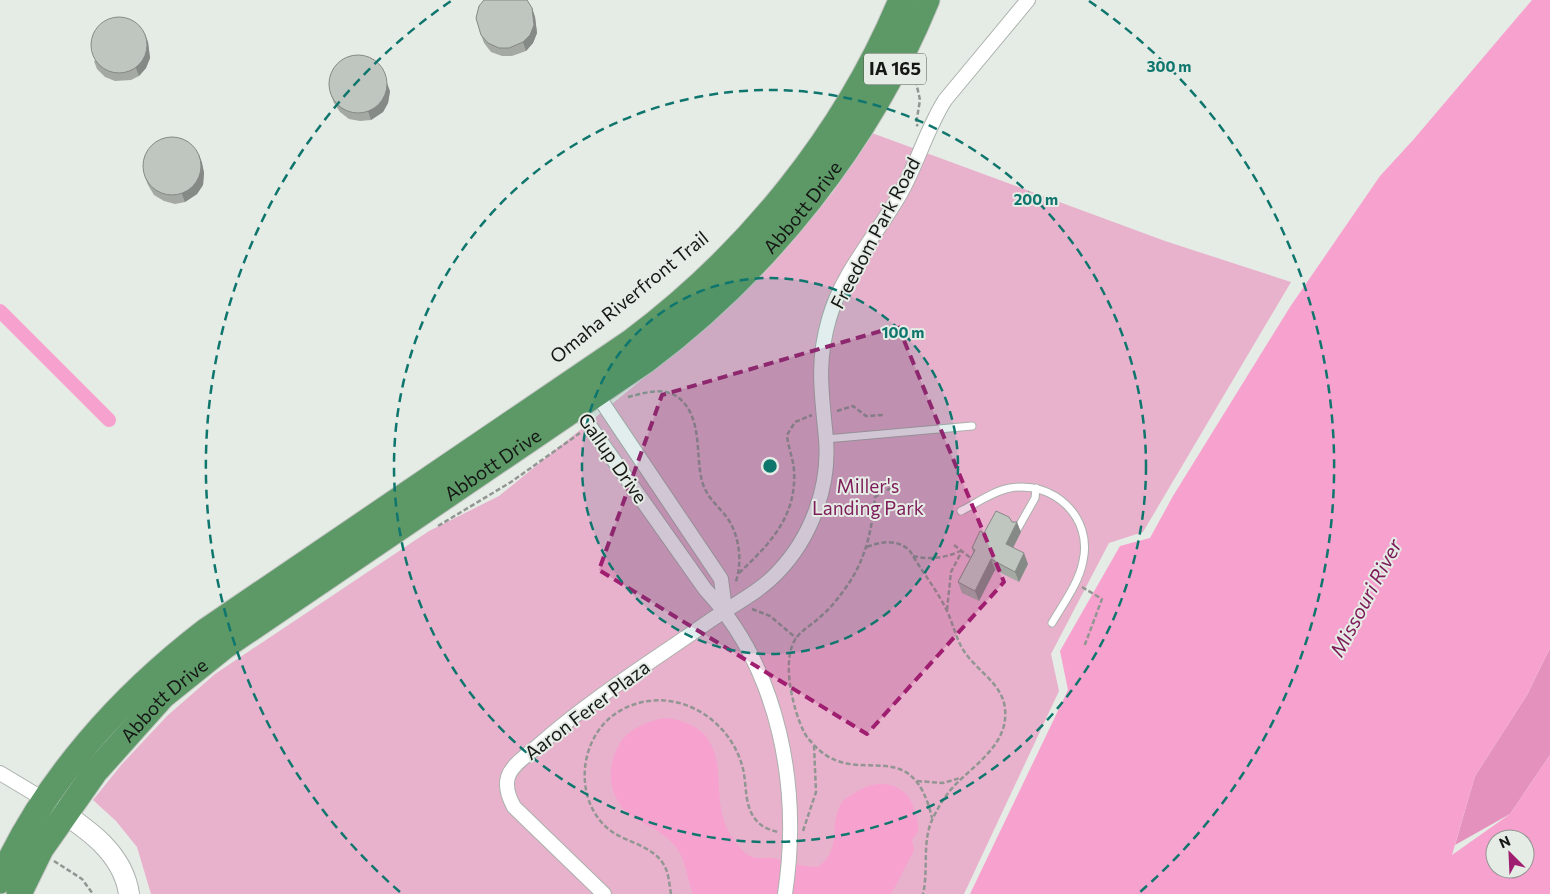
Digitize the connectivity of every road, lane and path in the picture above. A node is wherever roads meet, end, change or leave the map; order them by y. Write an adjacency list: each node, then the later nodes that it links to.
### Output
1 (901, 0): 5 (highway, Abbott Drive / IA 165)
2 (927, 0): 5 (highway, Abbott Drive / IA 165)
3 (1028, 0): 6 (street, Freedom Park Road)
4 (914, 69): 6 (path)
5 (845, 131): 7 (highway, Abbott Drive); 9 (highway, Abbott Drive)
6 (928, 132): 10 (street, Freedom Park Road)
7 (573, 382): 9 (street, Gallup Drive); 9 (street, Gallup Drive); 36 (highway, Abbott Drive)
8 (622, 398): 25 (path)
9 (577, 414): 27 (street, Gallup Drive); 27 (street, Gallup Drive); 36 (highway, Abbott Drive)
10 (823, 414): 11 (path); 13 (street, Freedom Park Road); 25 (path)
11 (883, 415)
12 (972, 426): 13 (lane)
13 (826, 439): 27 (street, Freedom Park Road)
14 (556, 452): 18 (path)
15 (898, 484): 21 (path)
16 (1036, 488): 17 (lane); 19 (lane); 26 (lane)
17 (961, 511)
18 (438, 526)
19 (1018, 528)
20 (954, 545): 22 (path)
21 (867, 547): 23 (path); 30 (path)
22 (962, 551): 23 (path); 24 (path); 28 (path)
23 (913, 556): 28 (path)
24 (977, 563)
25 (739, 573): 27 (path)
26 (1075, 582): 29 (lane); 31 (path)
27 (725, 610): 30 (path); 38 (street, Gallup Drive); 43 (street, Aaron Ferer Plaza)
28 (947, 612): 34 (path)
29 (1052, 623)
30 (796, 638): 32 (path)
31 (1084, 647)
32 (814, 745): 35 (path); 38 (path)
33 (0, 773): 36 (street)
34 (963, 777): 35 (path); 37 (path)
35 (917, 781): 37 (path)
36 (55, 807): 39 (highway, Abbott Drive); 42 (street)
37 (932, 818): 46 (path)
38 (791, 833): 44 (path); 45 (street, Gallup Drive)
39 (23, 868): 40 (highway, Abbott Drive); 41 (path)
40 (19, 894)
41 (93, 894)
42 (129, 894)
43 (604, 894)
44 (671, 894)
45 (785, 894)
46 (923, 894)

